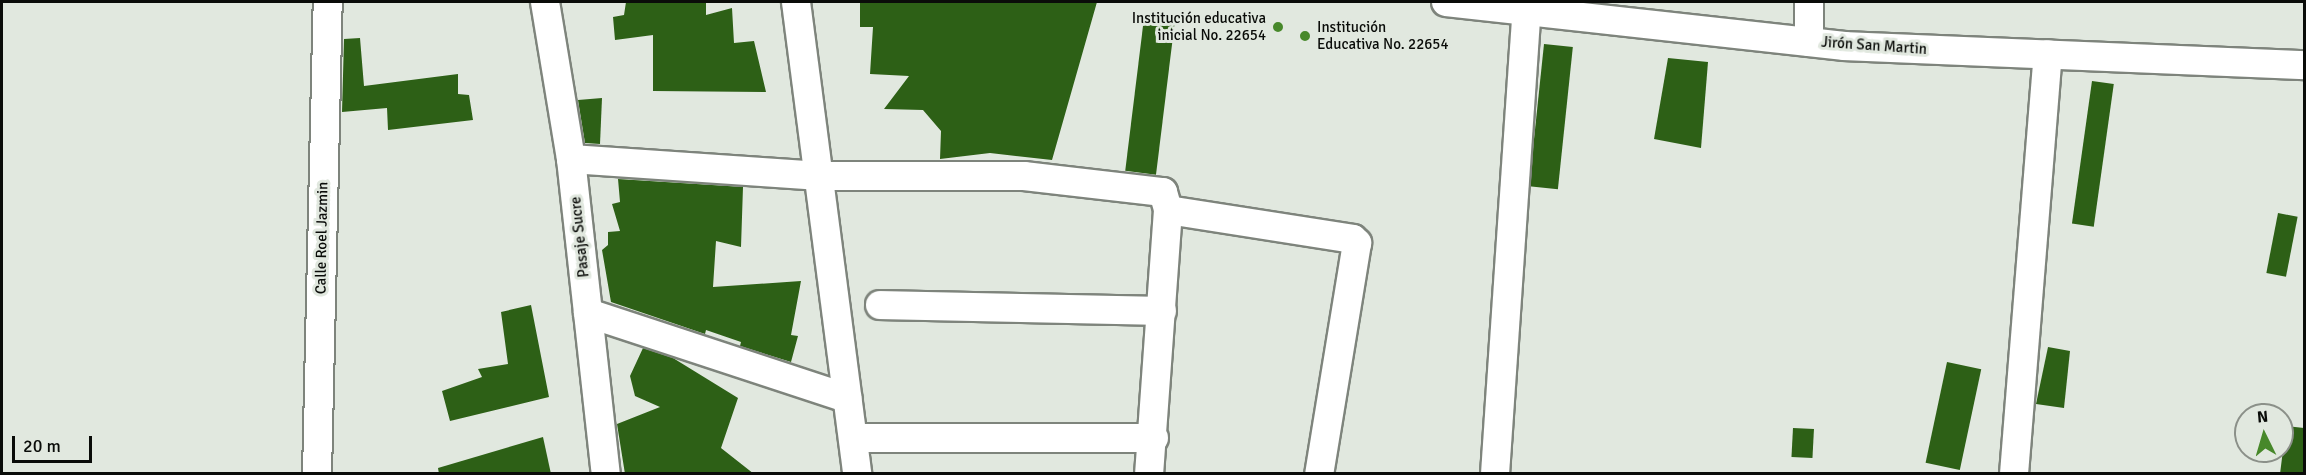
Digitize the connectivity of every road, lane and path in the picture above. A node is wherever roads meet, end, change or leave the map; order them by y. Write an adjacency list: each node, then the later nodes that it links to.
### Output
1 (328, 2): 19 (street, Calle Roel Jazmin)
2 (545, 2): 10 (street, Pasaje Sucre)
3 (796, 2): 11 (street)
4 (1446, 2): 6 (street, Jirón San Martin)
5 (1809, 2): 7 (street)
6 (1527, 10): 7 (street, Jirón San Martin); 24 (street)
7 (1809, 42): 8 (street, Jirón San Martin)
8 (2048, 54): 9 (street, Jirón San Martin); 25 (street)
9 (2304, 65)
10 (571, 159): 11 (street); 15 (street, Pasaje Sucre)
11 (820, 176): 12 (street); 16 (street)
12 (1168, 210): 14 (street); 23 (street)
13 (880, 305): 14 (street)
14 (1162, 310): 18 (street)
15 (588, 313): 16 (street); 20 (street, Pasaje Sucre)
16 (847, 398): 17 (street)
17 (852, 438): 18 (street); 21 (street)
18 (1154, 438): 22 (street)
19 (317, 474)
20 (606, 474)
21 (857, 474)
22 (1149, 474)
23 (1319, 474)
24 (1495, 474)
25 (2013, 474)

